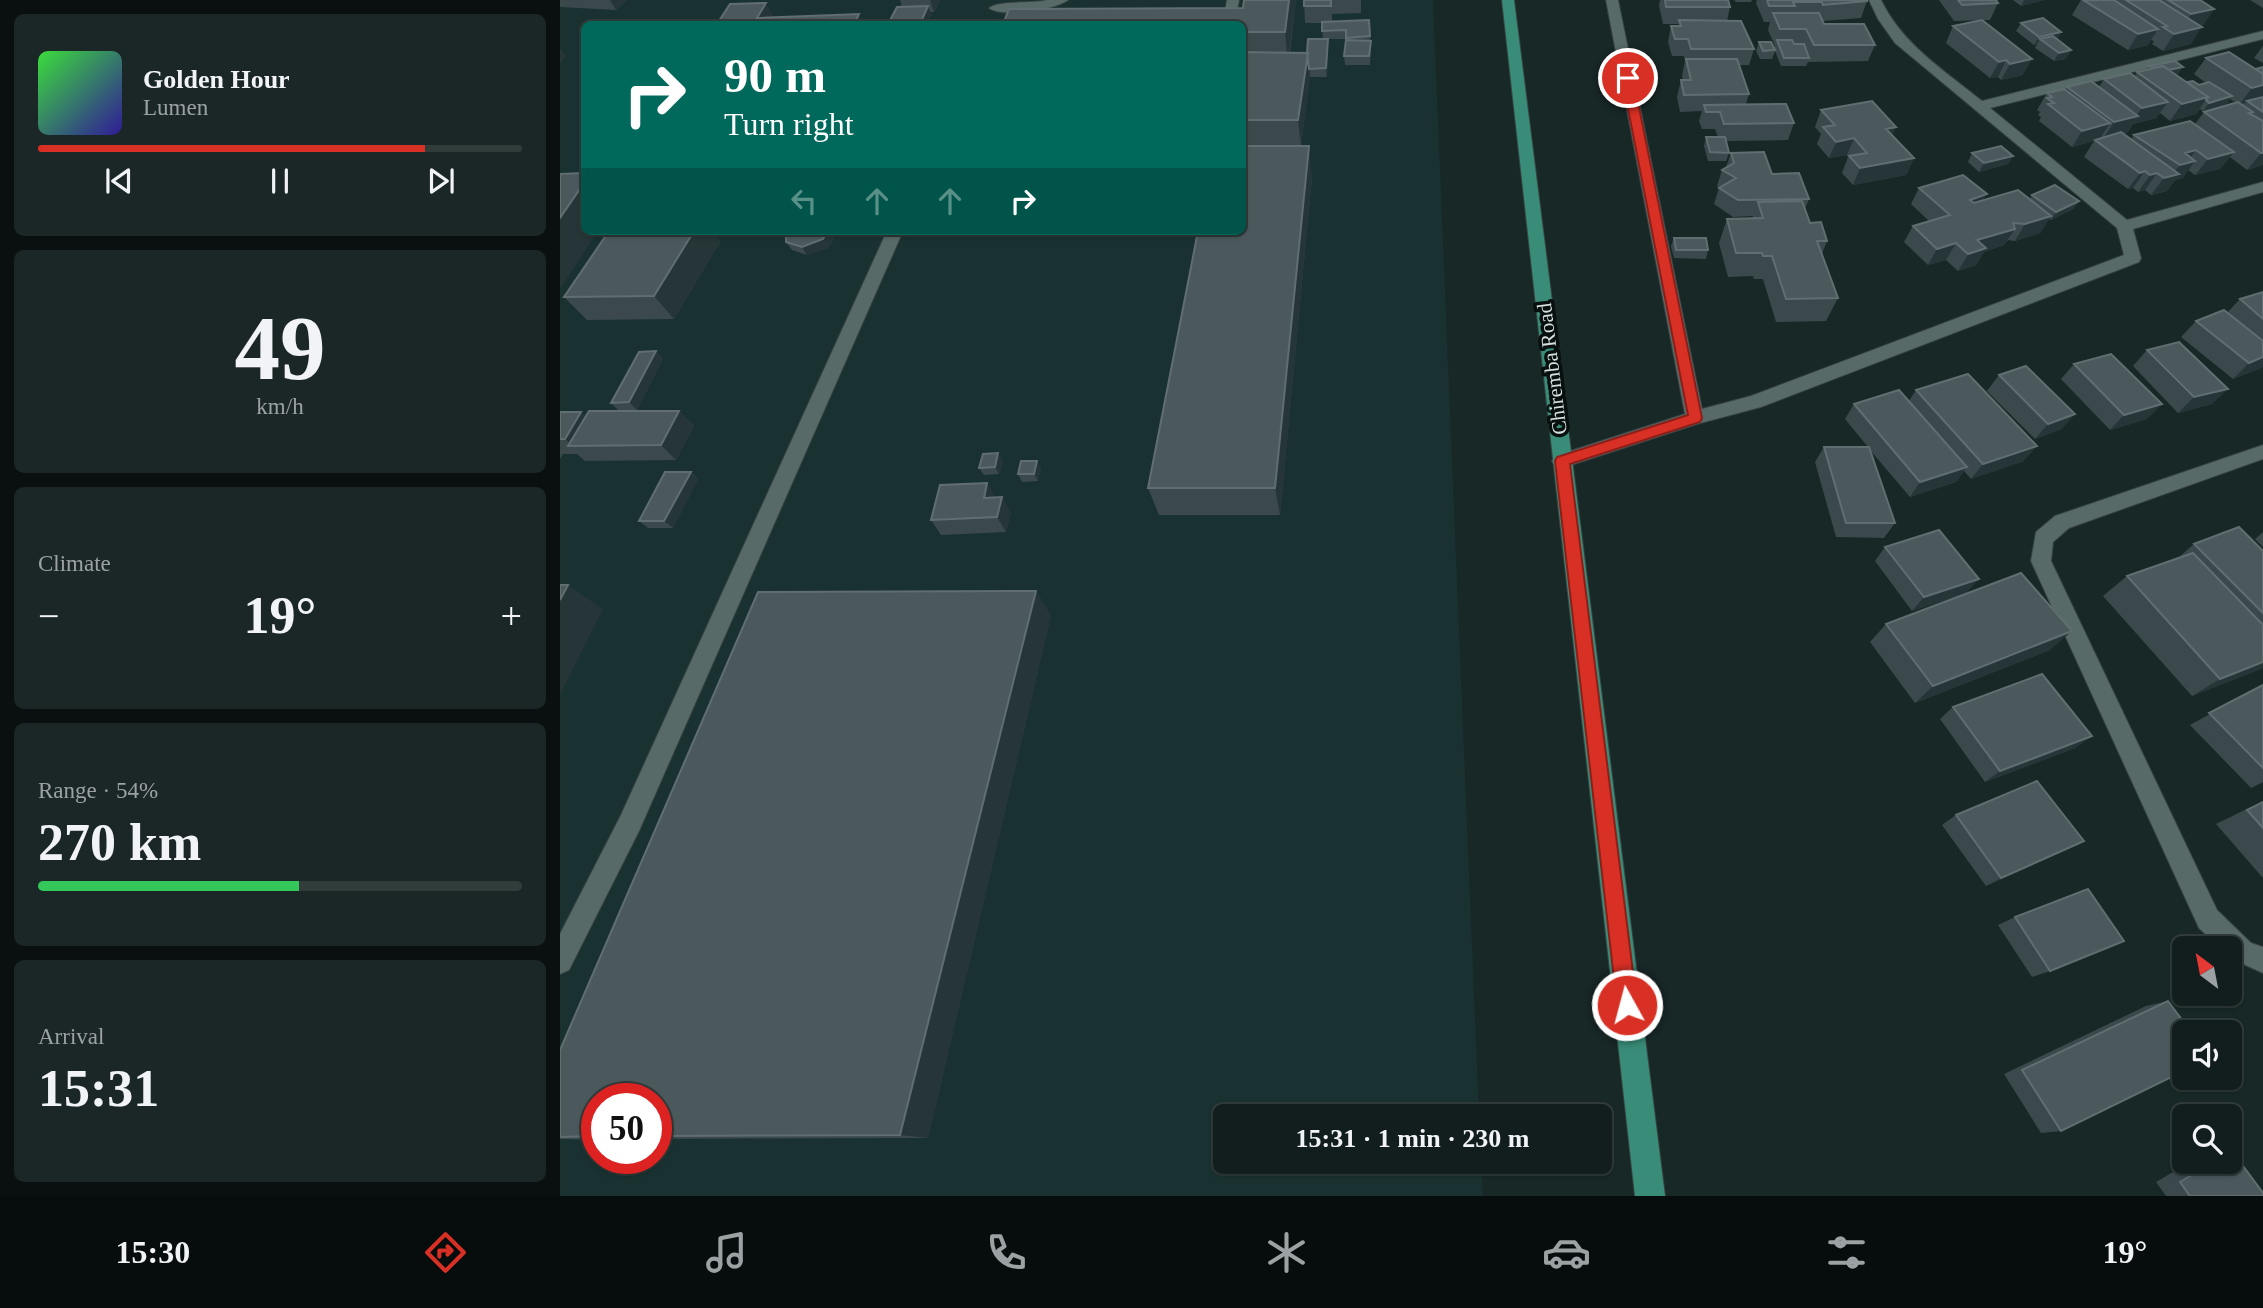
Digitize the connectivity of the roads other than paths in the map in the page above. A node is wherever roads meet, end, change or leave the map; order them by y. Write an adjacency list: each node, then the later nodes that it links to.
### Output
1 (1062, 0): 7 (street)
2 (1233, 0): 10 (street)
3 (1508, 0): 18 (main road, Chiremba Road)
4 (1612, 0): 16 (street)
5 (1875, 0): 12 (street)
6 (997, 4): 7 (street); 9 (street)
7 (1032, 8): 8 (street)
8 (1040, 20)
9 (989, 21)
10 (1212, 21)
11 (2263, 36): 12 (street)
12 (1980, 106): 14 (street)
13 (2263, 187): 14 (street)
14 (2124, 226): 16 (street)
15 (893, 235): 20 (street)
16 (1695, 418): 18 (street)
17 (2263, 452): 19 (street)
18 (1562, 461): 21 (main road, Chiremba Road)
19 (2263, 960)
20 (560, 961)
21 (1650, 1196)

